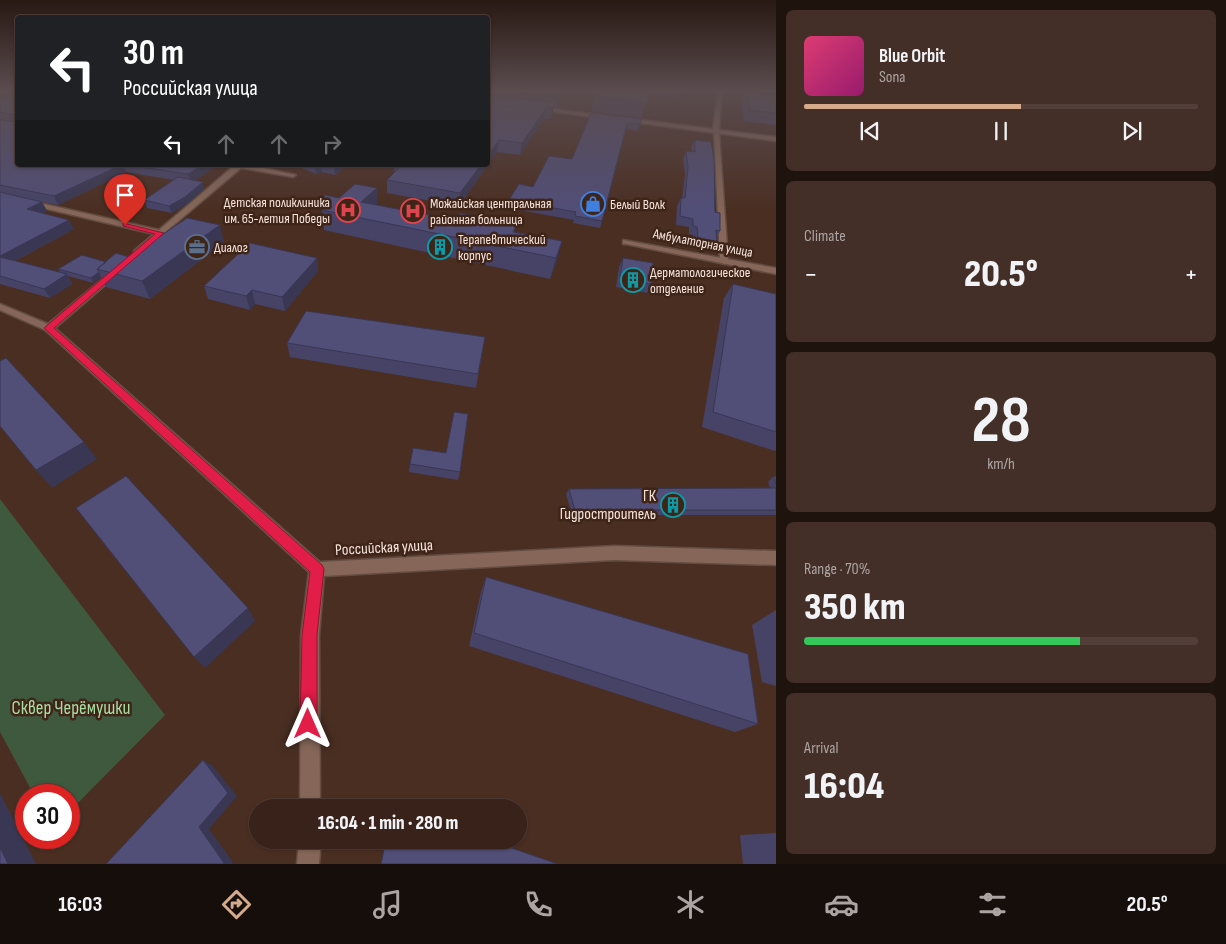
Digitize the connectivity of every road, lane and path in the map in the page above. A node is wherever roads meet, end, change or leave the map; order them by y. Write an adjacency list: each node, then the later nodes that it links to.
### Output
1 (703, 130): 2 (street)
2 (716, 132): 3 (street); 10 (street)
3 (776, 139)
4 (237, 167): 8 (street)
5 (250, 167): 6 (street)
6 (293, 175)
7 (0, 196): 8 (street)
8 (161, 233): 13 (street)
9 (626, 242): 10 (street, Амбулаторная улица)
10 (724, 261): 11 (street, Амбулаторная улица)
11 (776, 271)
12 (0, 307): 13 (street, Российская улица)
13 (49, 328): 15 (street, Российская улица)
14 (776, 558): 15 (street, Российская улица)
15 (317, 569): 16 (street)
16 (310, 799)
17 (309, 849): 18 (street)
18 (308, 864)

